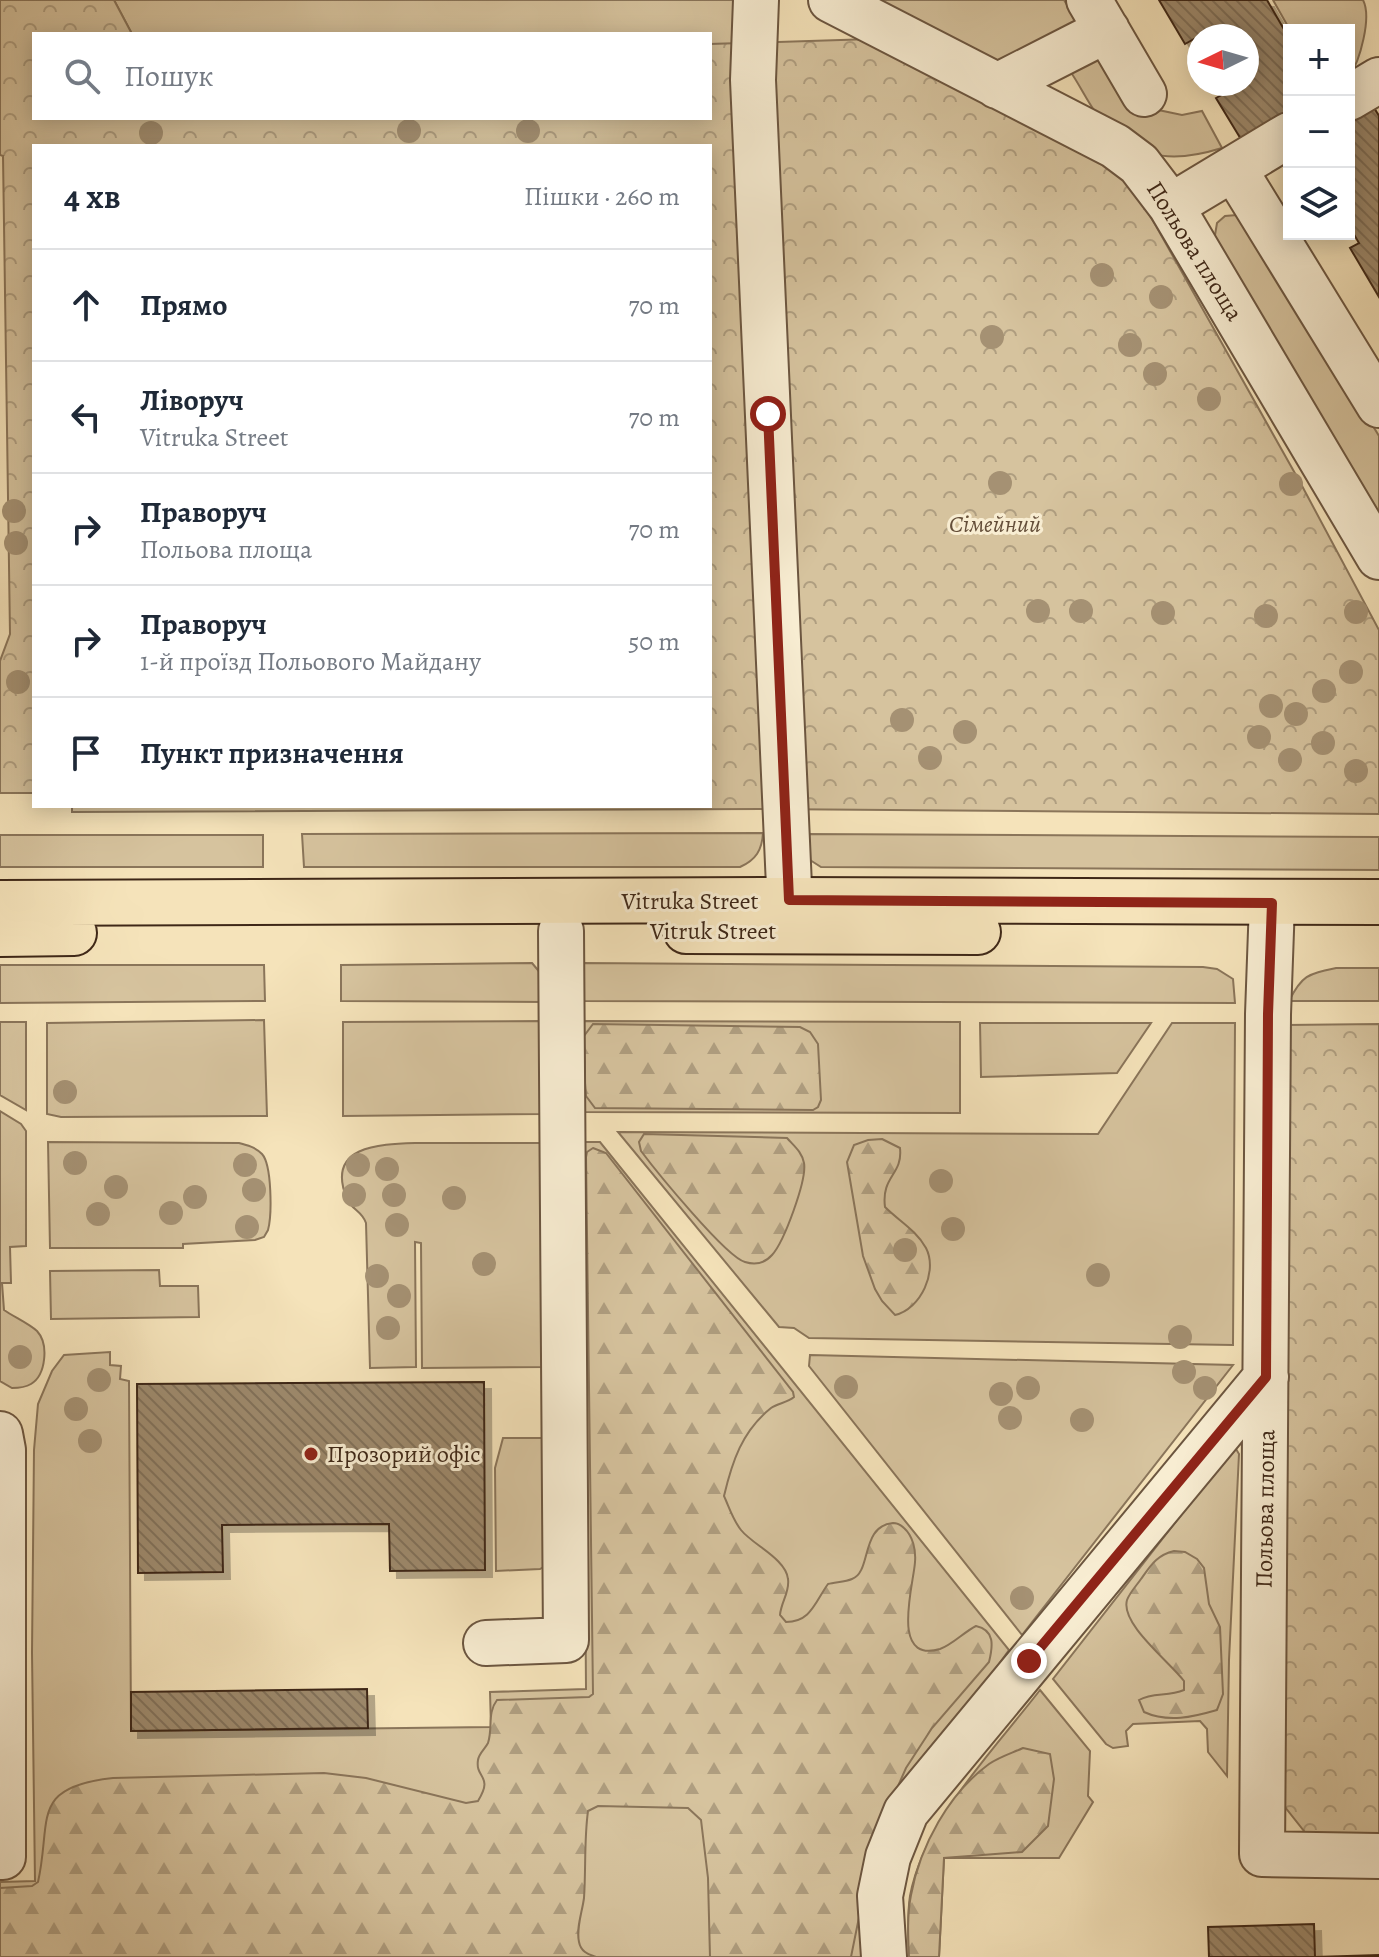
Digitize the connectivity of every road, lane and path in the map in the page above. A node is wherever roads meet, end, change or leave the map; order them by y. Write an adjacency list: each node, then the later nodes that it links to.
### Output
1 (756, 0): 15 (street)
2 (831, 0): 5 (street, Польова площа)
3 (1098, 15): 5 (street); 6 (street)
4 (1379, 80): 7 (street)
5 (997, 86): 10 (street, Польова площа)
6 (1144, 94)
7 (1352, 96)
8 (1283, 139): 9 (street)
9 (1234, 169): 10 (street); 11 (street)
10 (1171, 206): 12 (street, Польова площа)
11 (1379, 405)
12 (1379, 557)
13 (1379, 902): 16 (main road)
14 (0, 903): 15 (main road, Vitruka Street)
15 (790, 916): 16 (main road, Vitruk Street); 17 (main road, Vitruk Street)
16 (1272, 918): 18 (main road, Vitruk Street); 20 (street, Польова площа)
17 (561, 931): 19 (main road, Vitruk Street); 22 (street)
18 (1379, 932)
19 (0, 934)
20 (1266, 1377): 23 (street, Польова площа); 25 (street)
21 (0, 1434): 24 (street)
22 (486, 1643)
23 (1379, 1856)
24 (0, 1857)
25 (884, 1957)

